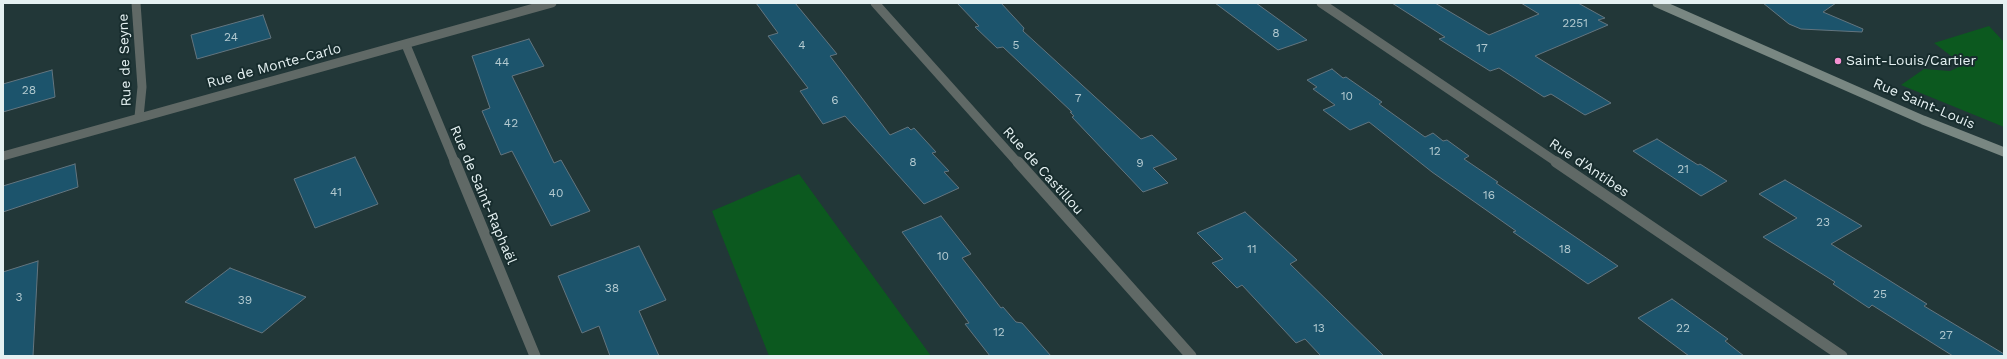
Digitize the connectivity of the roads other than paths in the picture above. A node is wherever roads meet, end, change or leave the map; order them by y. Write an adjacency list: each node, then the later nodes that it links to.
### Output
1 (136, 3): 7 (street, Rue de Seyne)
2 (552, 3): 6 (street, Rue de Monte-Carlo)
3 (875, 3): 11 (street, Rue de Castillou)
4 (1321, 3): 12 (street, Rue d'Antibes)
5 (1657, 3): 8 (main road, Rue Saint-Louis)
6 (406, 45): 7 (street, Rue de Monte-Carlo); 10 (street, Rue de Saint-Raphaël)
7 (139, 116): 9 (street, Rue de Monte-Carlo)
8 (2004, 152)
9 (3, 156)
10 (535, 356)
11 (1191, 356)
12 (1842, 356)

